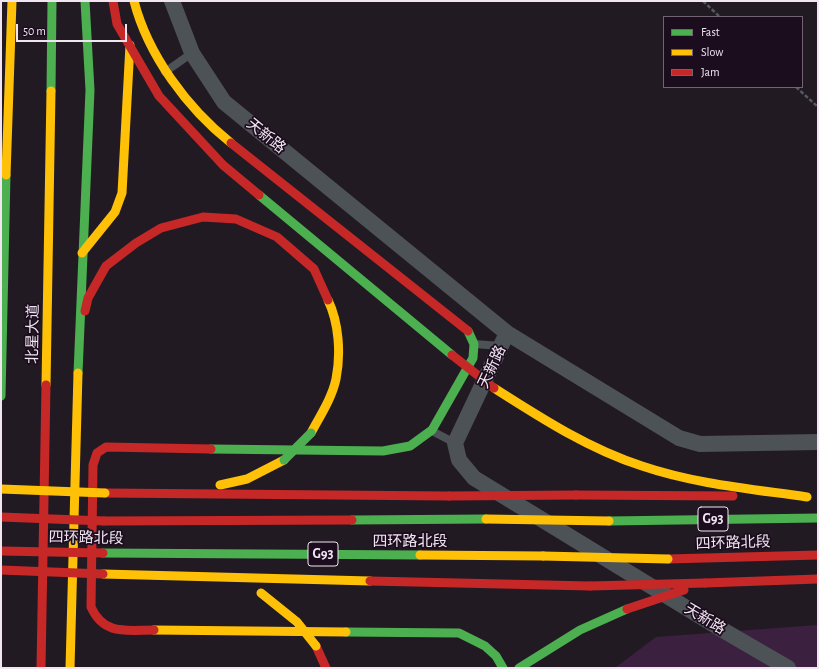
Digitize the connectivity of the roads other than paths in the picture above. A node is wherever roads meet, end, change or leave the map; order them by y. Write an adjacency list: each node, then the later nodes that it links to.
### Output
1 (12, 1): 14 (main road, 北星大道)
2 (52, 1): 33 (main road, 北星大道)
3 (85, 1): 10 (main road)
4 (113, 1): 7 (main road)
5 (134, 1): 9 (main road)
6 (172, 1): 8 (street, 天新路)
7 (130, 45): 10 (main road); 21 (main road, bridge)
8 (192, 52): 9 (lane); 11 (street, 天新路)
9 (165, 72): 13 (main road)
10 (82, 253): 12 (main road)
11 (504, 340): 13 (lane); 16 (street); 17 (street, 天新路)
12 (79, 341): 19 (main road, bridge); 34 (main road)
13 (474, 344): 15 (main road)
14 (1, 396)
15 (432, 430): 17 (lane); 36 (main road)
16 (818, 442)
17 (455, 443): 37 (street, 天新路)
18 (1, 489): 19 (main road, bridge)
19 (184, 493): 21 (main road, bridge)
20 (818, 496): 21 (main road)
21 (807, 497)
22 (1, 517): 23 (main road, 四环路北段 / G93, bridge)
23 (818, 518)
24 (1, 551): 25 (main road, 四环路北段 / G93, bridge)
25 (818, 555)
26 (1, 570): 27 (main road, bridge)
27 (203, 575): 29 (main road, bridge); 30 (main road)
28 (818, 579): 29 (main road)
29 (705, 583): 32 (main road, bridge)
30 (239, 586)
31 (257, 592): 35 (main road, bridge)
32 (521, 666)
33 (41, 668)
34 (70, 668)
35 (326, 668)
36 (503, 668)
37 (788, 668)

